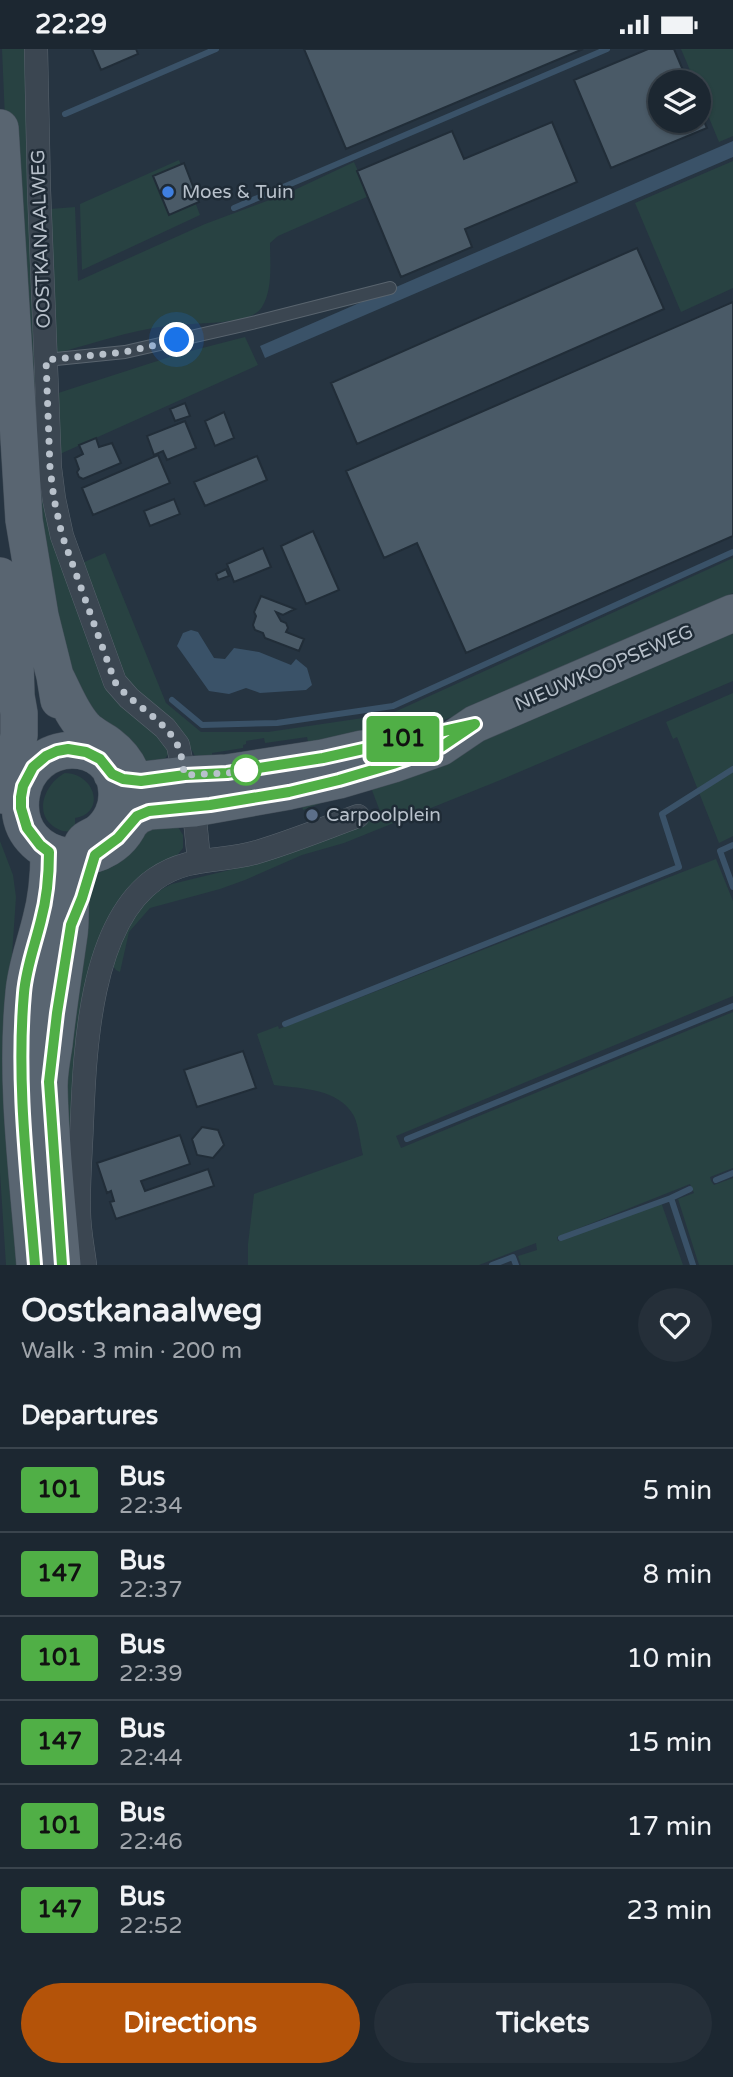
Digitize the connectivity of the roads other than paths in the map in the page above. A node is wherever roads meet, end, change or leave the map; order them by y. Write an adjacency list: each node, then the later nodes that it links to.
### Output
1 (36, 49): 4 (street, OOSTKANAALWEG)
2 (0, 128): 9 (main road, OOSTKANAALWEG)
3 (390, 288): 4 (lane)
4 (46, 360): 10 (street, OOSTKANAALWEG)
5 (0, 576): 7 (main road)
6 (733, 613): 10 (main road, NIEUWKOOPSEWEG)
7 (15, 661): 8 (main road); 15 (main road)
8 (41, 760): 9 (main road); 13 (main road)
9 (108, 762): 10 (main road, NIEUWKOOPSEWEG); 12 (main road); 13 (main road)
10 (190, 792): 12 (main road, NIEUWKOOPSEWEG); 14 (street, OOSTKANAALWEG)
11 (358, 815): 14 (street)
12 (130, 823): 13 (main road)
13 (74, 855): 15 (main road); 17 (main road)
14 (199, 860): 18 (street)
15 (29, 959): 16 (main road)
16 (35, 1265)
17 (62, 1265)
18 (85, 1265)

